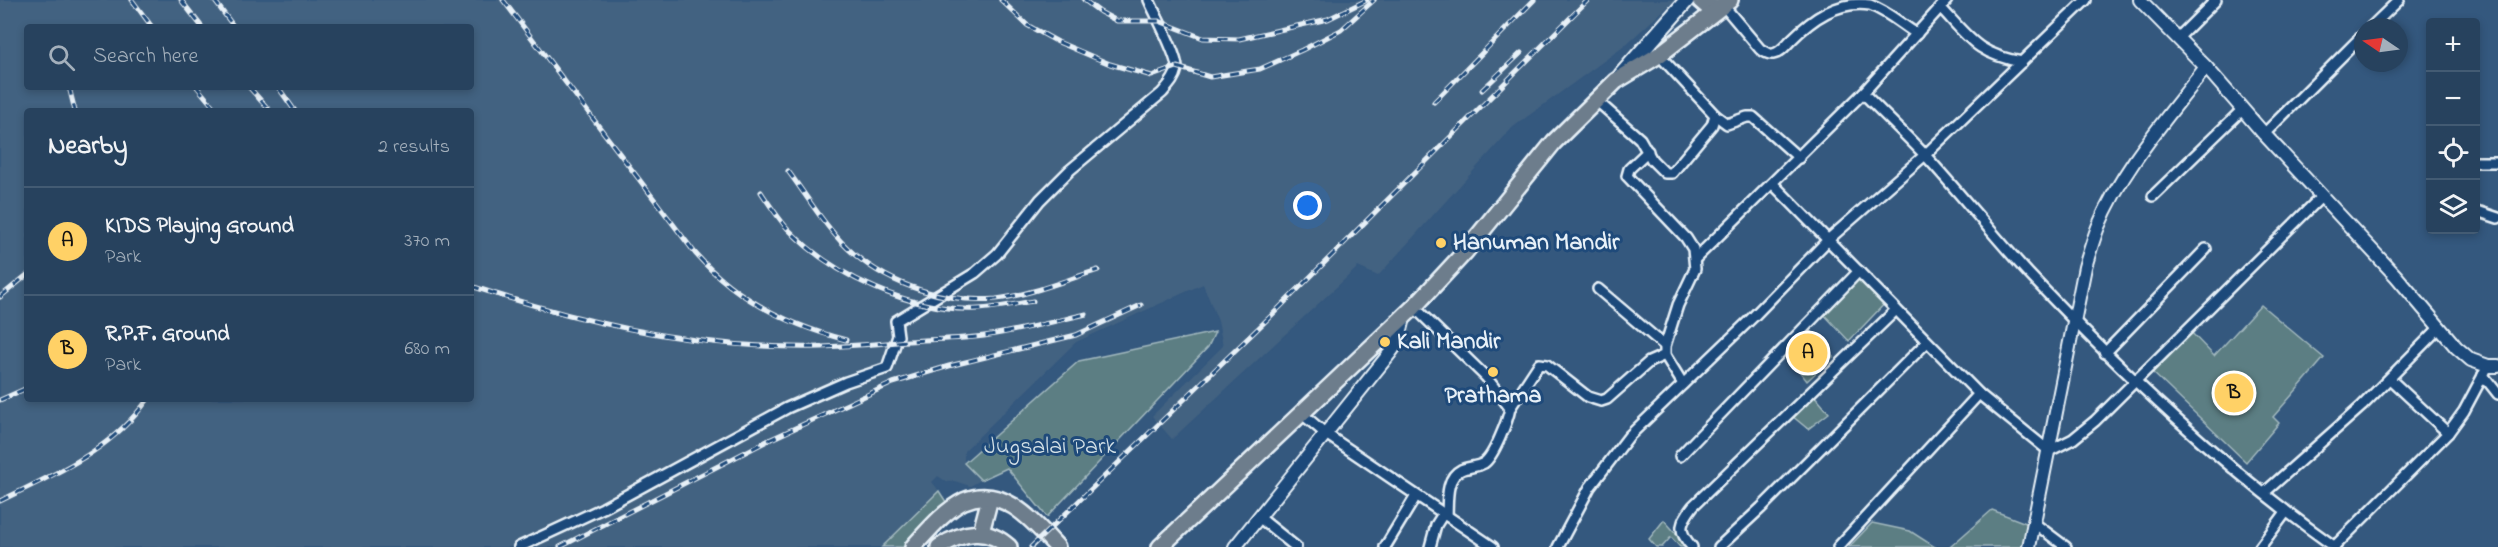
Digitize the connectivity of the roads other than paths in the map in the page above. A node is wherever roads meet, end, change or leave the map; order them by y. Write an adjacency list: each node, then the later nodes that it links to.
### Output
1 (1149, 0): 66 (street)
2 (1687, 0): 18 (main road)
3 (1700, 0): 9 (main road)
4 (1947, 0): 10 (street)
5 (2086, 0): 16 (street)
6 (2140, 0): 13 (street)
7 (2216, 0): 13 (street)
8 (2398, 0): 11 (street)
9 (1724, 4): 12 (street); 15 (main road)
10 (1941, 8): 12 (street); 16 (street)
11 (2380, 18)
12 (1917, 34): 19 (street)
13 (2178, 38): 17 (street)
14 (2354, 44): 23 (street)
15 (1659, 55): 18 (main road); 22 (street)
16 (2022, 62): 25 (street)
17 (2206, 67): 21 (street); 41 (street)
18 (1616, 81): 20 (main road)
19 (1863, 93): 25 (street); 26 (street)
20 (1597, 100): 24 (street); 39 (main road)
21 (2243, 109): 23 (street); 30 (street)
22 (1715, 115): 24 (street); 26 (street)
23 (2264, 134): 31 (street)
24 (1648, 151): 36 (street)
25 (1925, 155): 34 (street); 41 (street)
26 (1799, 158): 29 (street)
27 (2480, 162): 28 (street)
28 (2498, 162)
29 (1773, 184): 34 (street); 36 (street)
30 (2153, 195)
31 (2322, 196): 42 (street); 48 (street)
32 (2480, 212): 33 (street)
33 (2498, 218)
34 (1829, 239): 37 (street); 49 (street)
35 (2206, 249): 45 (street)
36 (1695, 259): 44 (street)
37 (1859, 271): 40 (street); 57 (street)
38 (1598, 289): 44 (street)
39 (1410, 310): 52 (street); 53 (main road); 55 (street)
40 (1896, 310): 43 (street); 78 (street)
41 (2075, 321): 45 (street); 56 (street)
42 (2440, 327): 46 (street); 47 (street)
43 (1927, 342): 50 (street); 79 (street)
44 (1665, 350): 49 (street); 52 (street)
45 (2105, 353): 48 (street)
46 (2490, 369): 51 (street); 54 (street)
47 (2390, 379): 54 (street); 58 (street)
48 (2136, 380): 56 (street); 58 (street)
49 (1683, 384): 77 (street)
50 (1979, 394): 56 (street); 80 (street)
51 (2498, 394)
52 (1510, 408): 62 (street)
53 (1301, 413): 55 (street); 71 (main road)
54 (2448, 433): 84 (street)
55 (1326, 434): 59 (street); 63 (street)
56 (2049, 451): 64 (street)
57 (1680, 456)
58 (2264, 493): 61 (street)
59 (1416, 496): 62 (street); 74 (street)
60 (990, 498): 65 (main road); 67 (main road); 70 (main road)
61 (2286, 512): 83 (street); 84 (street)
62 (1445, 515): 75 (street); 76 (street)
63 (1260, 518): 72 (street); 73 (street)
64 (2034, 523): 81 (street); 82 (street)
65 (981, 532): 68 (main road); 69 (main road)
66 (519, 547)
67 (913, 547)
68 (939, 547)
69 (1009, 547)
70 (1057, 547)
71 (1160, 547)
72 (1235, 547)
73 (1296, 547)
74 (1385, 547)
75 (1430, 547)
76 (1493, 547)
77 (1558, 547)
78 (1692, 547)
79 (1719, 547)
80 (1838, 547)
81 (2030, 547)
82 (2066, 547)
83 (2260, 547)
84 (2334, 547)

